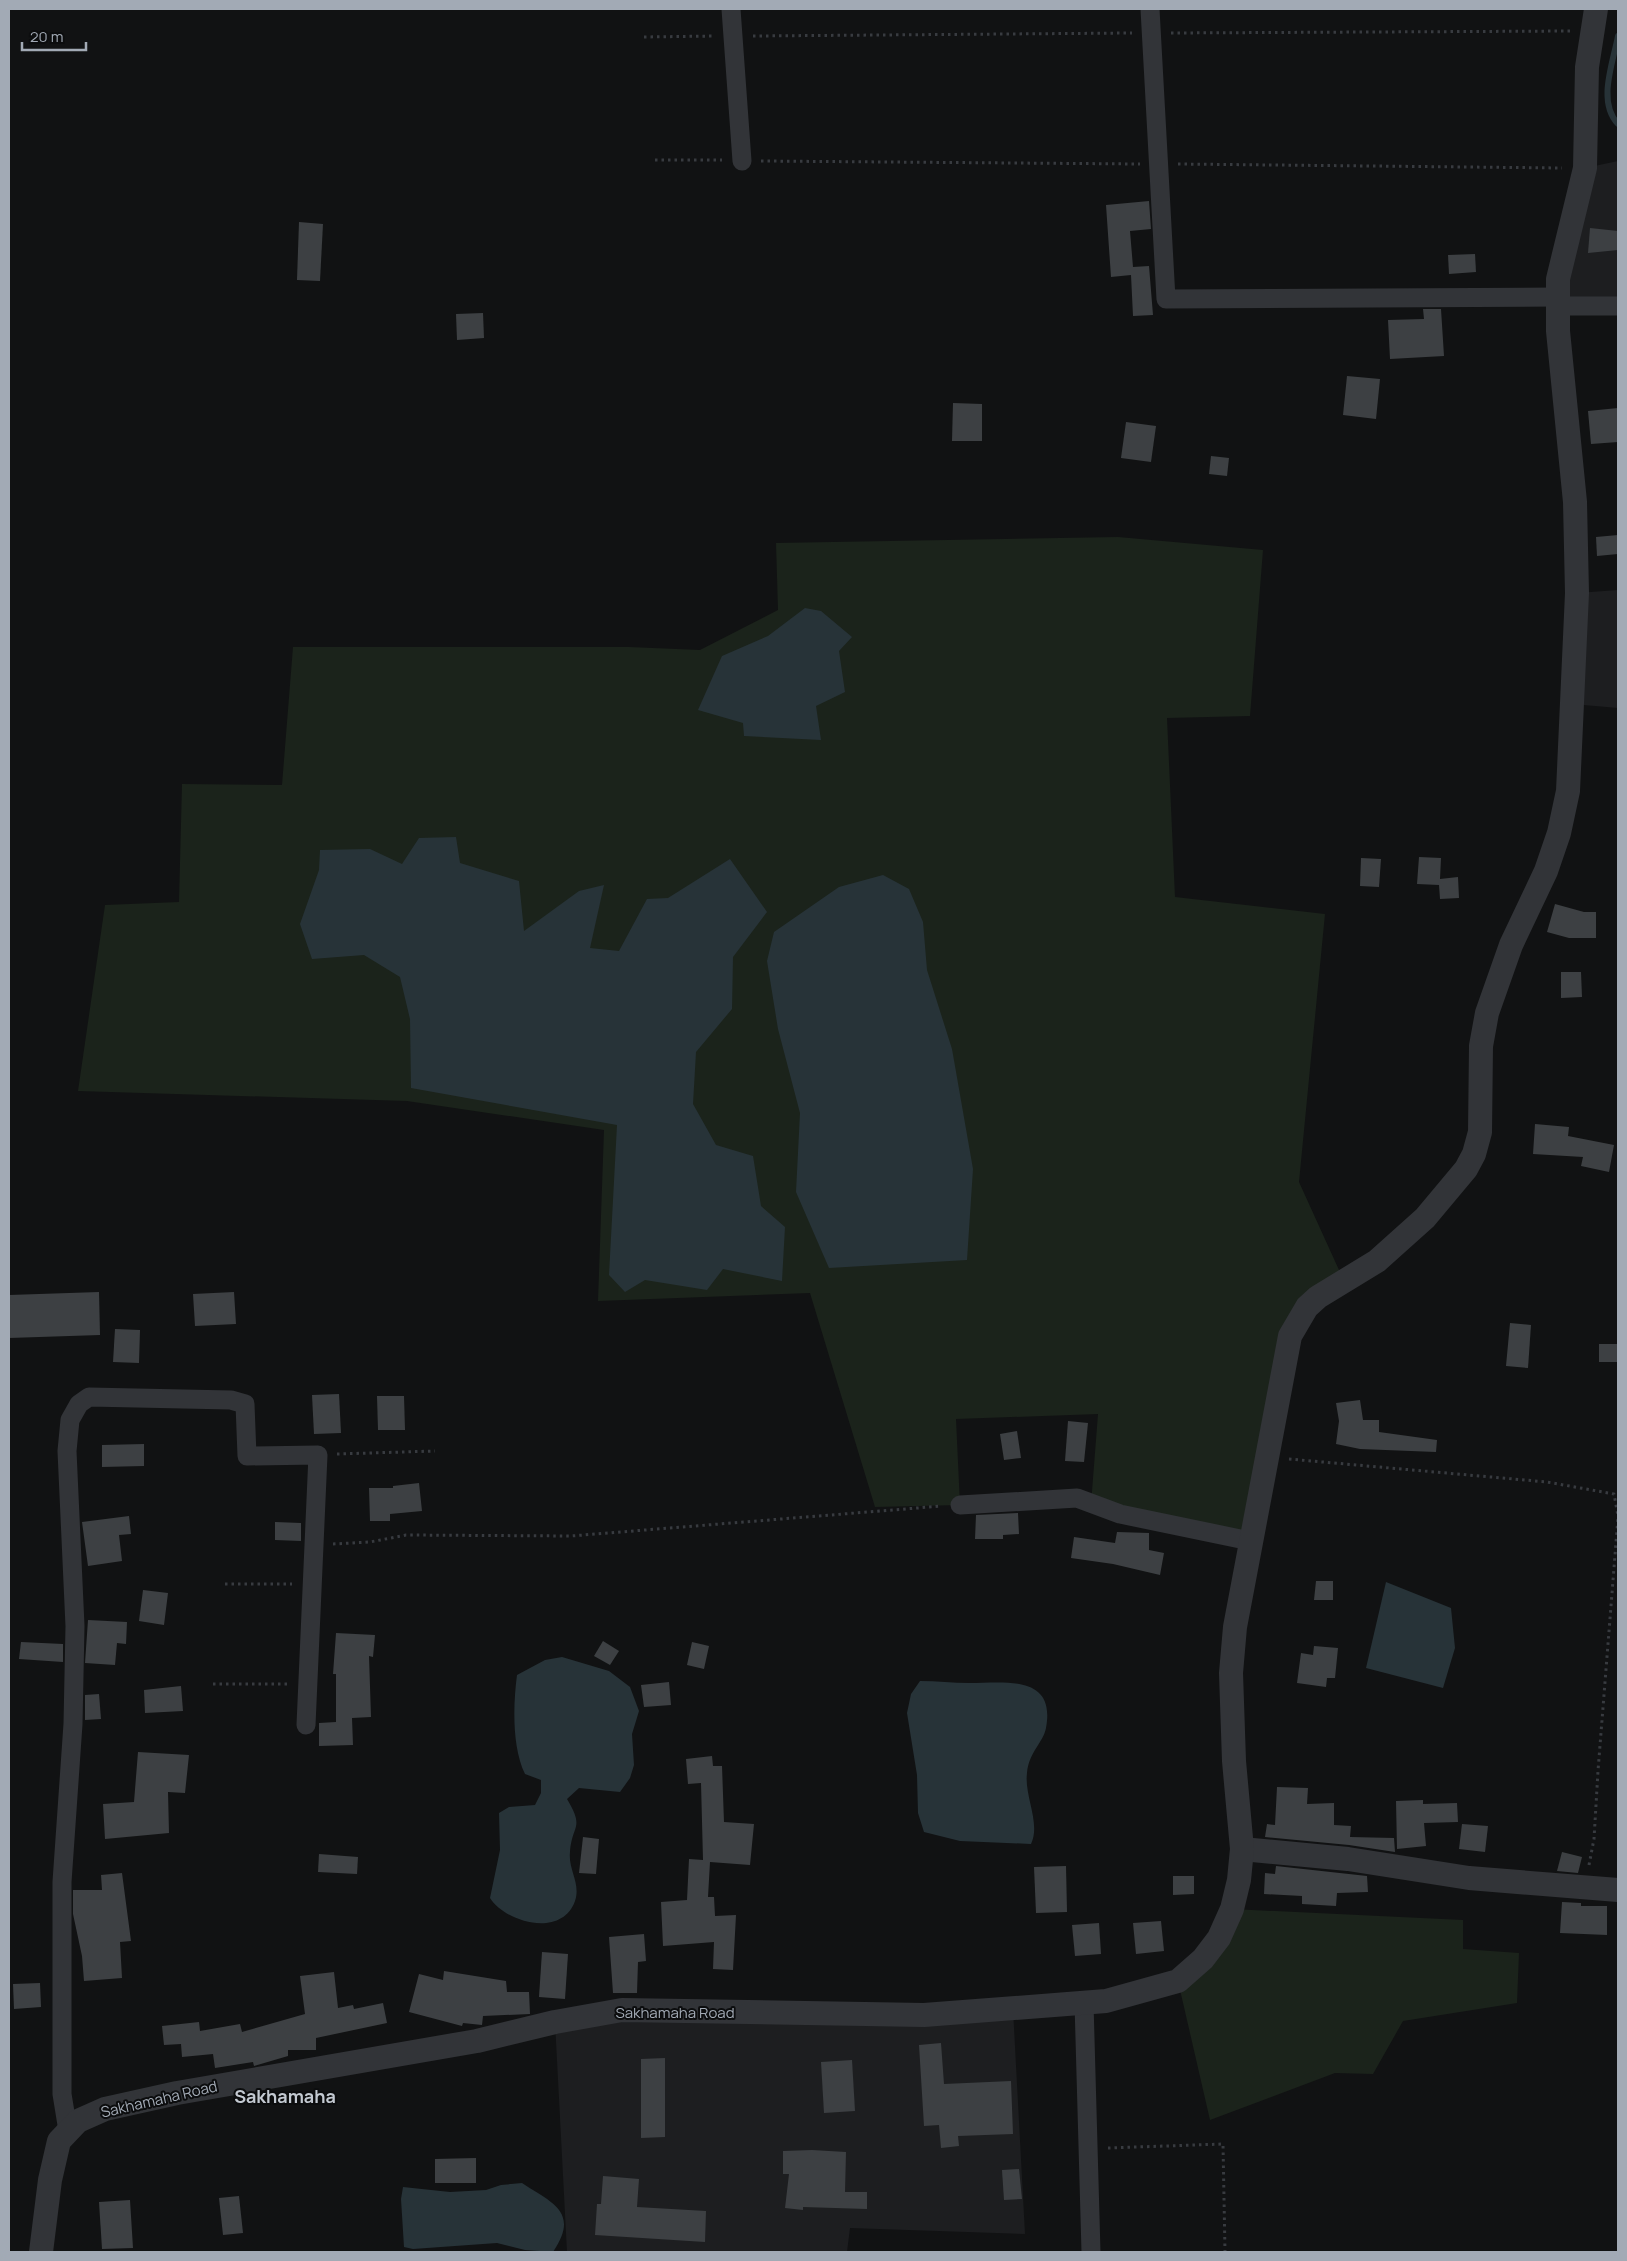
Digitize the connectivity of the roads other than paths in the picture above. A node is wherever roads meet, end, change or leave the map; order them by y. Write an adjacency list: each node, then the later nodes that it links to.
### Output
1 (732, 9): 4 (street)
2 (1150, 9): 5 (street)
3 (1594, 20): 5 (street, Sakhamaha Road)
4 (742, 161)
5 (1558, 301): 6 (street); 8 (street, Sakhamaha Road)
6 (1618, 306)
7 (960, 1505): 8 (street)
8 (1250, 1541): 10 (street, Sakhamaha Road)
9 (306, 1725): 13 (street)
10 (1242, 1849): 11 (street); 12 (street, Sakhamaha Road)
11 (1618, 1890)
12 (1084, 2003): 13 (street, Sakhamaha Road); 15 (street)
13 (68, 2132): 14 (street, Sakhamaha Road)
14 (41, 2252)
15 (1092, 2252)

